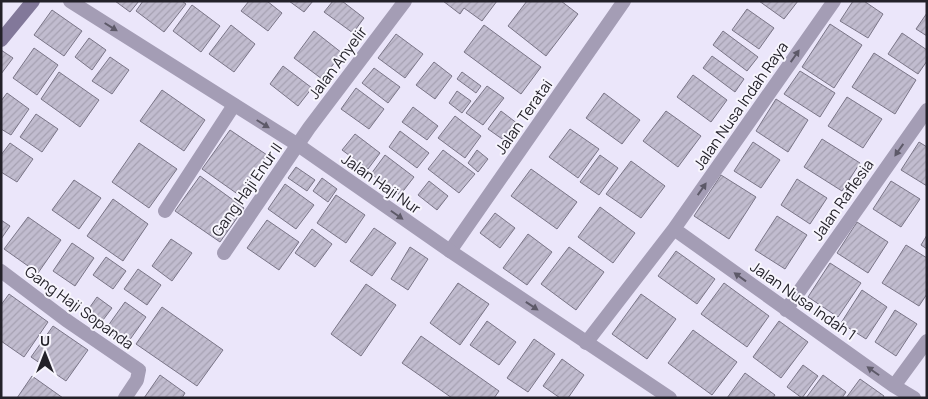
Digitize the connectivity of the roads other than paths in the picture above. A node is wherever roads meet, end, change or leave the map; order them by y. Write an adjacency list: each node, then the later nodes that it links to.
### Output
1 (33, 1): 6 (main road)
2 (70, 1): 7 (street, Jalan Haji Nur, one-way to 7)
3 (405, 1): 9 (street, Jalan Anyelir)
4 (624, 1): 12 (street, Jalan Teratai)
5 (834, 1): 11 (street, Jalan Nusa Indah Raya, one-way to 5)
6 (3, 35)
7 (234, 105): 9 (street, Jalan Haji Nur, one-way to 9); 10 (street)
8 (927, 110): 15 (street, Jalan Raflesia, one-way to 15)
9 (298, 145): 12 (street, Jalan Haji Nur, one-way to 12); 13 (street, Gang Haji Enur II)
10 (165, 211)
11 (674, 230): 15 (street, Jalan Nusa Indah 1, one-way to 11); 17 (street)
12 (450, 251): 17 (street, Jalan Haji Nur, one-way to 17)
13 (224, 253)
14 (1, 271): 19 (street, Gang Haji Sopanda)
15 (786, 310): 18 (street, Jalan Nusa Indah 1, one-way to 15)
16 (927, 341): 18 (street)
17 (586, 343): 20 (street, Jalan Haji Nur)
18 (894, 386): 21 (street, Jalan Nusa Indah 1)
19 (125, 398)
20 (670, 398)
21 (914, 398)

